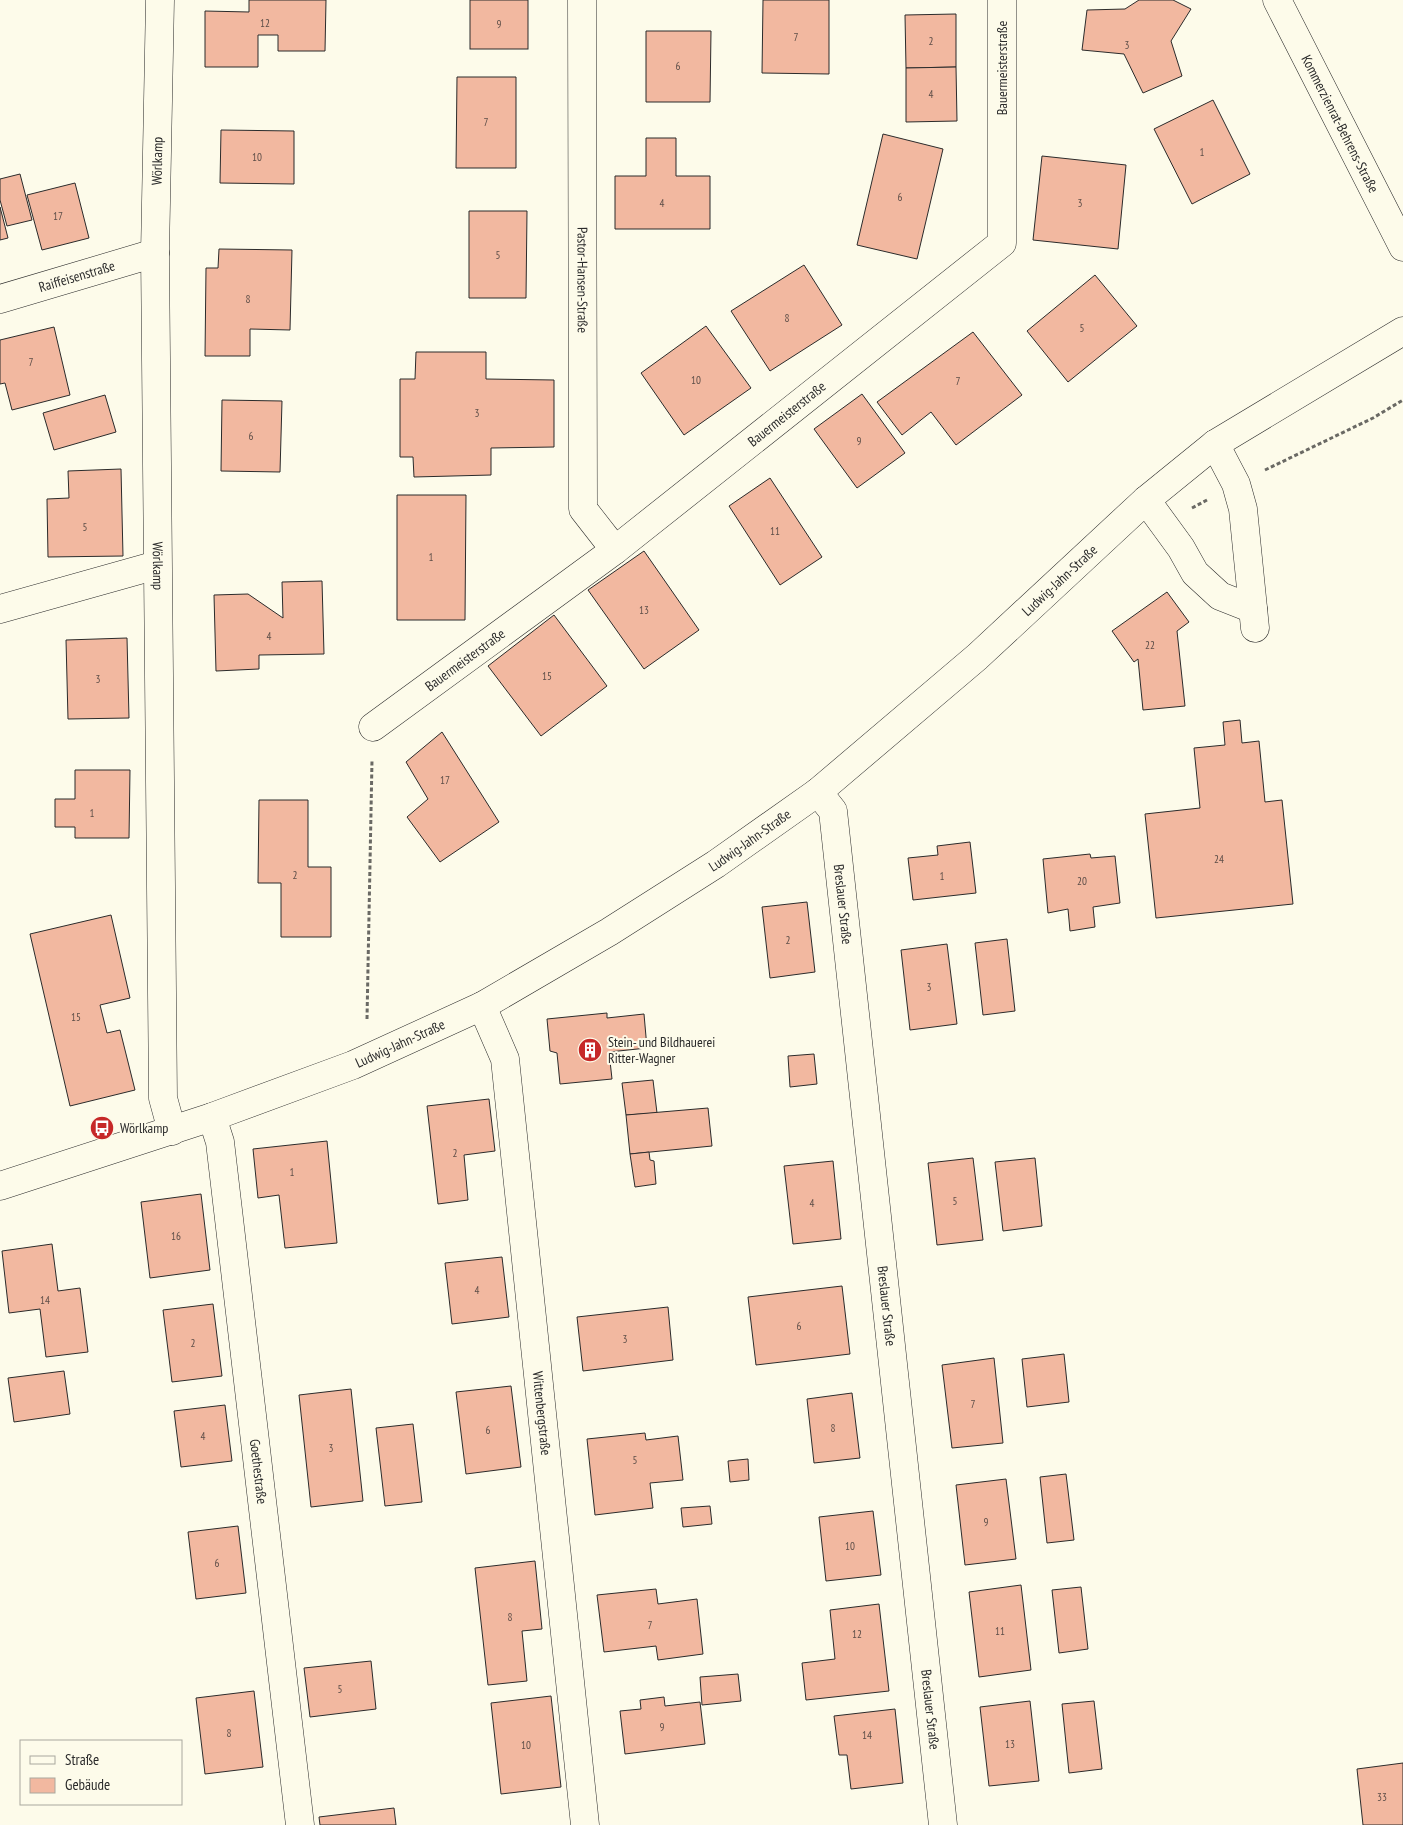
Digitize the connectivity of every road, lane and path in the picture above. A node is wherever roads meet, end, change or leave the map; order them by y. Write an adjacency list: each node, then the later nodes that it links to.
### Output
1 (160, 0): 6 (street, Wörlkamp)
2 (582, 0): 13 (street, Pastor-Hansen-Straße)
3 (1002, 0): 13 (street, Bauermeisterstraße)
4 (1277, 0): 5 (street, Kommerzienrat-Behrens-Straße)
5 (1403, 247)
6 (155, 253): 7 (street, Raiffeisenstraße); 14 (street, Wörlkamp)
7 (0, 299)
8 (1403, 331): 10 (street, Ludwig-Jahn-Straße)
9 (1403, 400): 11 (path)
10 (1215, 444): 11 (street); 12 (street, Ludwig-Jahn-Straße)
11 (1236, 484): 12 (street)
12 (1146, 500): 17 (street, Ludwig-Jahn-Straße)
13 (615, 550): 16 (street, Bauermeisterstraße)
14 (157, 565): 15 (street); 21 (street, Wörlkamp)
15 (0, 609)
16 (373, 727): 19 (path)
17 (818, 792): 18 (street, Ludwig-Jahn-Straße); 25 (street, Breslauer Straße)
18 (482, 1006): 20 (street, Ludwig-Jahn-Straße); 24 (street, Wittenbergstraße)
19 (366, 1019)
20 (212, 1117): 21 (street, Ludwig-Jahn-Straße); 23 (street, Goethestraße)
21 (172, 1131): 22 (street, Ludwig-Jahn-Straße)
22 (0, 1186)
23 (300, 1825)
24 (585, 1825)
25 (943, 1825)

